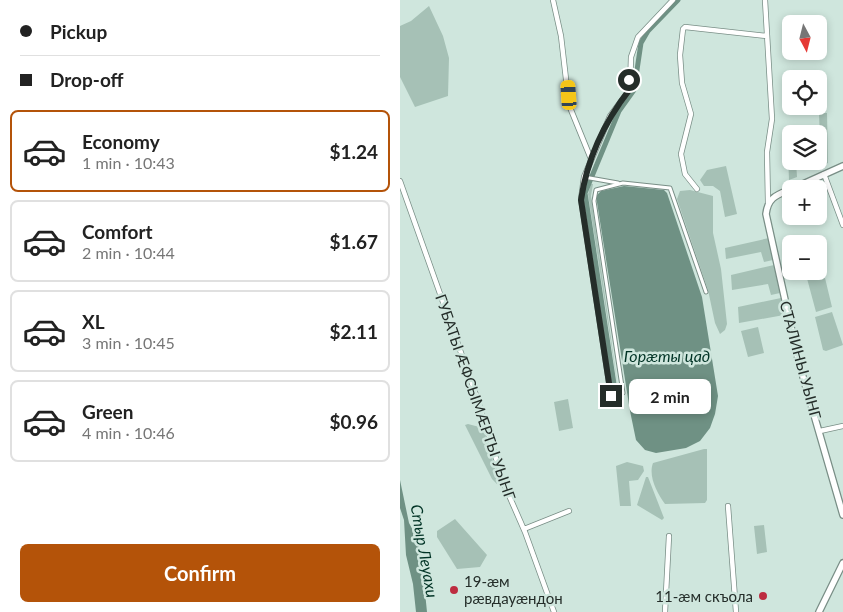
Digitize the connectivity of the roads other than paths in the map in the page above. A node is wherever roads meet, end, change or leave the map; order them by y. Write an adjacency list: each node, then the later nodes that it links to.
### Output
1 (553, 0): 5 (street)
2 (674, 0): 5 (street)
3 (766, 0): 4 (street)
4 (767, 36): 12 (street); 14 (street)
5 (591, 159): 8 (street)
6 (843, 166): 7 (street)
7 (824, 174): 9 (street); 15 (street)
8 (584, 178): 11 (street); 18 (street)
9 (811, 180)
10 (400, 181): 24 (street, ГУБАТЫ ÆФСЫМÆРТЫ УЫНГ)
11 (623, 184): 16 (street); 17 (street)
12 (697, 189)
13 (782, 193): 14 (street)
14 (768, 203): 20 (street, СТАЛИНЫ УЫНГ)
15 (843, 225)
16 (706, 292)
17 (623, 393)
18 (611, 396)
19 (843, 426): 20 (street)
20 (820, 431): 23 (street, СТАЛИНЫ УЫНГ)
21 (728, 506): 29 (street)
22 (569, 511): 24 (street)
23 (843, 515)
24 (524, 529): 27 (street, ГУБАТЫ ÆФСЫМÆРТЫ УЫНГ)
25 (670, 536): 28 (street)
26 (843, 563): 30 (street)
27 (554, 612)
28 (665, 612)
29 (736, 612)
30 (819, 612)

